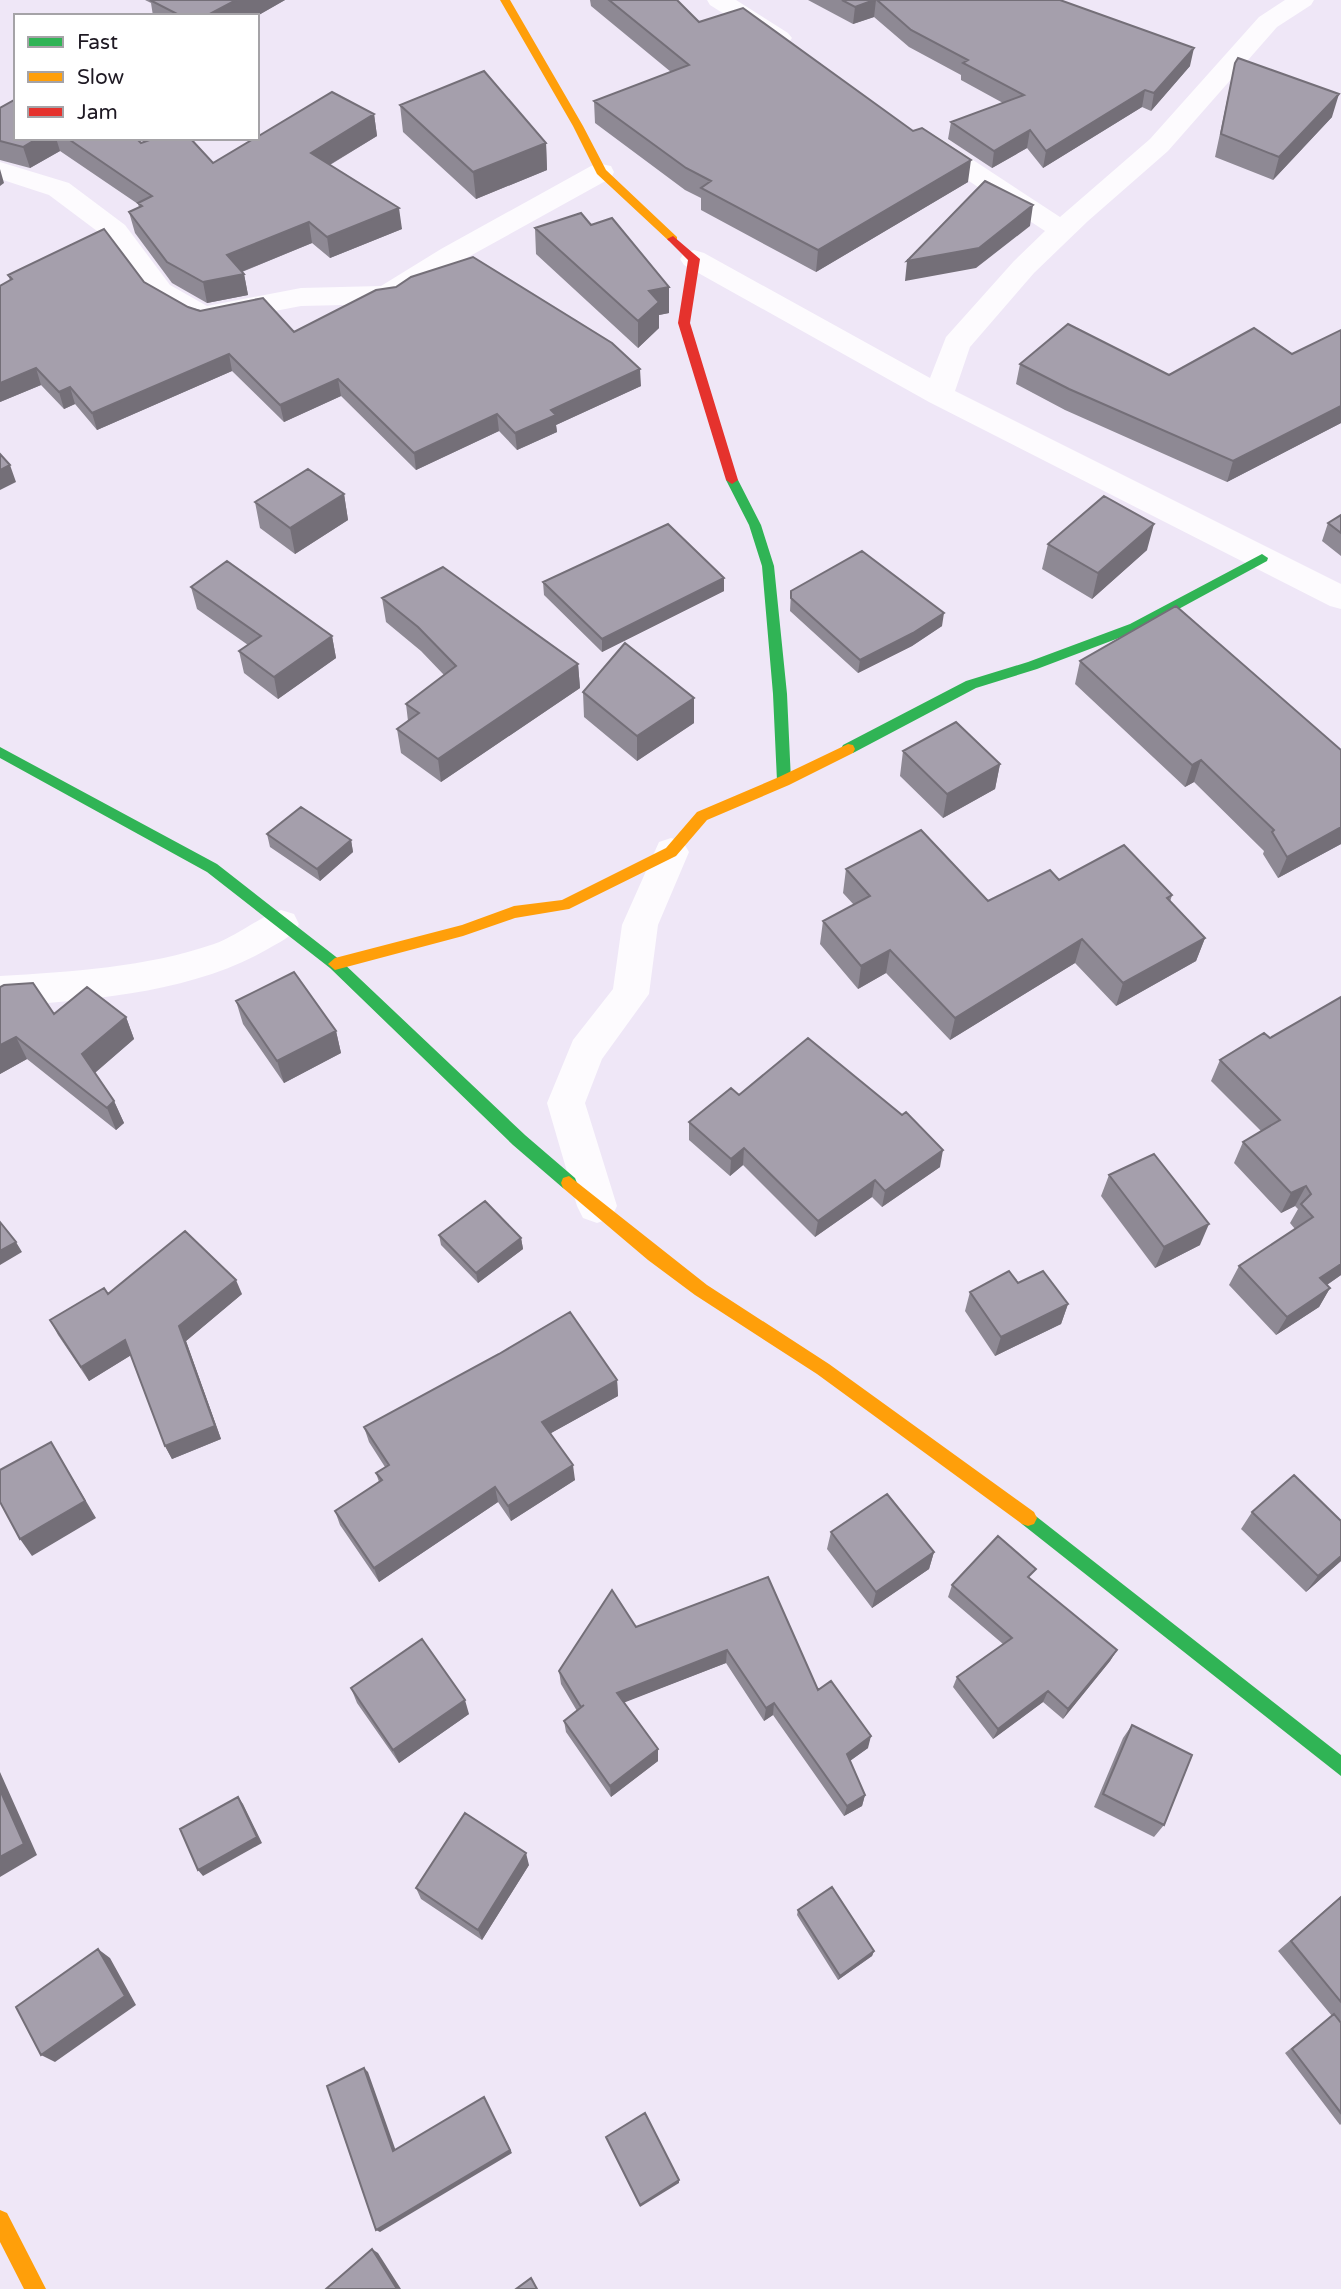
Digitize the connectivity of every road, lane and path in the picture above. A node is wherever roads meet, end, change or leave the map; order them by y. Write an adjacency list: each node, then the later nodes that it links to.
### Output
1 (505, 0): 7 (street)
2 (719, 0): 4 (street)
3 (1302, 0): 8 (street)
4 (801, 52)
5 (903, 125): 8 (street)
6 (0, 170): 7 (street)
7 (601, 172): 9 (street)
8 (1063, 231): 10 (street)
9 (694, 259): 10 (street); 14 (street)
10 (939, 395): 11 (street)
11 (1262, 558): 12 (street); 14 (street)
12 (1341, 598)
13 (0, 752): 16 (street)
14 (784, 781): 15 (street)
15 (671, 852): 17 (street); 19 (street)
16 (281, 924): 17 (street); 18 (street)
17 (335, 964): 19 (street)
18 (0, 991)
19 (597, 1206): 20 (street)
20 (1341, 1767)
21 (0, 2220): 22 (street)
22 (35, 2289)

